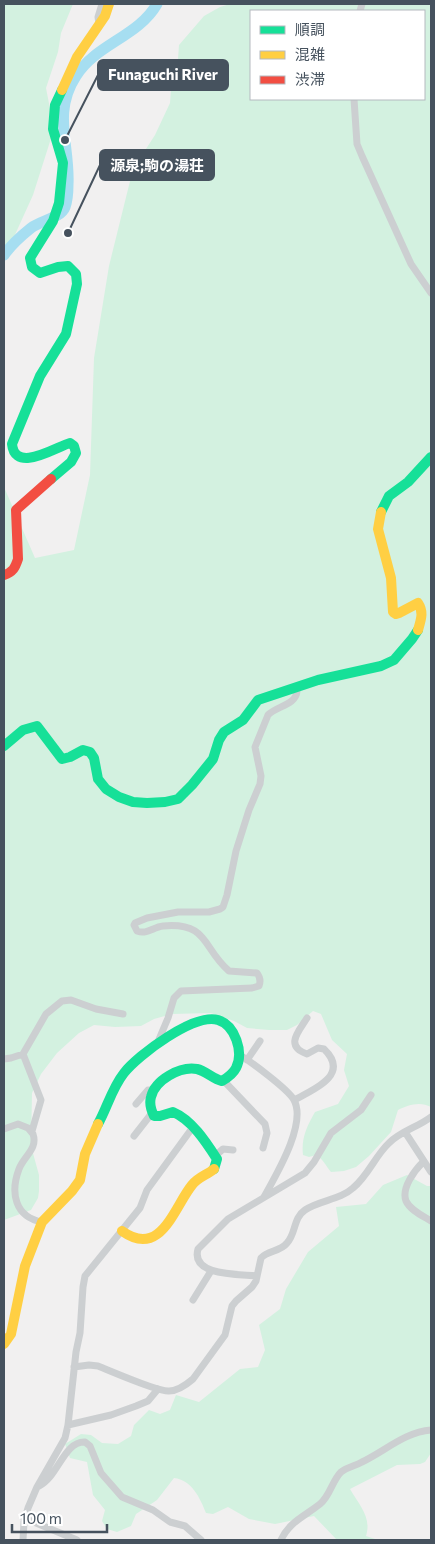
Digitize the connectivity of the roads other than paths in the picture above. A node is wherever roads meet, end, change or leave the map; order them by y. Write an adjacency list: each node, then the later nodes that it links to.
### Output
1 (102, 4): 3 (street)
2 (109, 4): 3 (street)
3 (99, 24): 7 (street)
4 (354, 100): 5 (street)
5 (431, 293)
6 (431, 457): 8 (street)
7 (4, 575)
8 (294, 688): 9 (street); 13 (street)
9 (4, 746)
10 (123, 1014): 14 (street)
11 (308, 1018): 21 (street)
12 (260, 1042): 17 (street)
13 (157, 1044): 15 (street); 37 (street)
14 (23, 1054): 16 (street); 27 (street)
15 (238, 1054): 17 (street); 18 (street)
16 (4, 1059)
17 (247, 1060): 21 (street)
18 (223, 1080): 19 (street); 30 (street)
19 (154, 1090): 22 (street); 23 (street)
20 (371, 1096): 35 (street)
21 (294, 1100): 35 (street)
22 (136, 1104)
23 (152, 1113): 25 (street); 29 (street)
24 (430, 1118): 28 (street)
25 (193, 1127): 32 (street); 38 (street)
26 (4, 1129): 27 (street)
27 (32, 1131): 37 (street)
28 (405, 1132): 33 (street); 40 (street)
29 (134, 1136)
30 (263, 1148)
31 (233, 1150): 32 (street)
32 (215, 1156): 38 (street)
33 (423, 1162): 34 (street); 36 (street)
34 (431, 1172)
35 (264, 1197): 39 (street)
36 (431, 1221)
37 (42, 1222): 42 (street)
38 (122, 1231): 43 (street)
39 (211, 1271): 40 (street); 41 (street)
40 (257, 1276): 44 (street)
41 (193, 1300)
42 (4, 1344)
43 (74, 1366): 44 (street); 45 (street)
44 (158, 1389): 45 (street)
45 (68, 1425): 47 (street)
46 (431, 1430): 52 (street)
47 (37, 1487): 48 (street); 51 (street)
48 (24, 1518): 49 (street); 50 (street)
49 (23, 1540)
50 (77, 1540)
51 (201, 1540)
52 (281, 1540)

